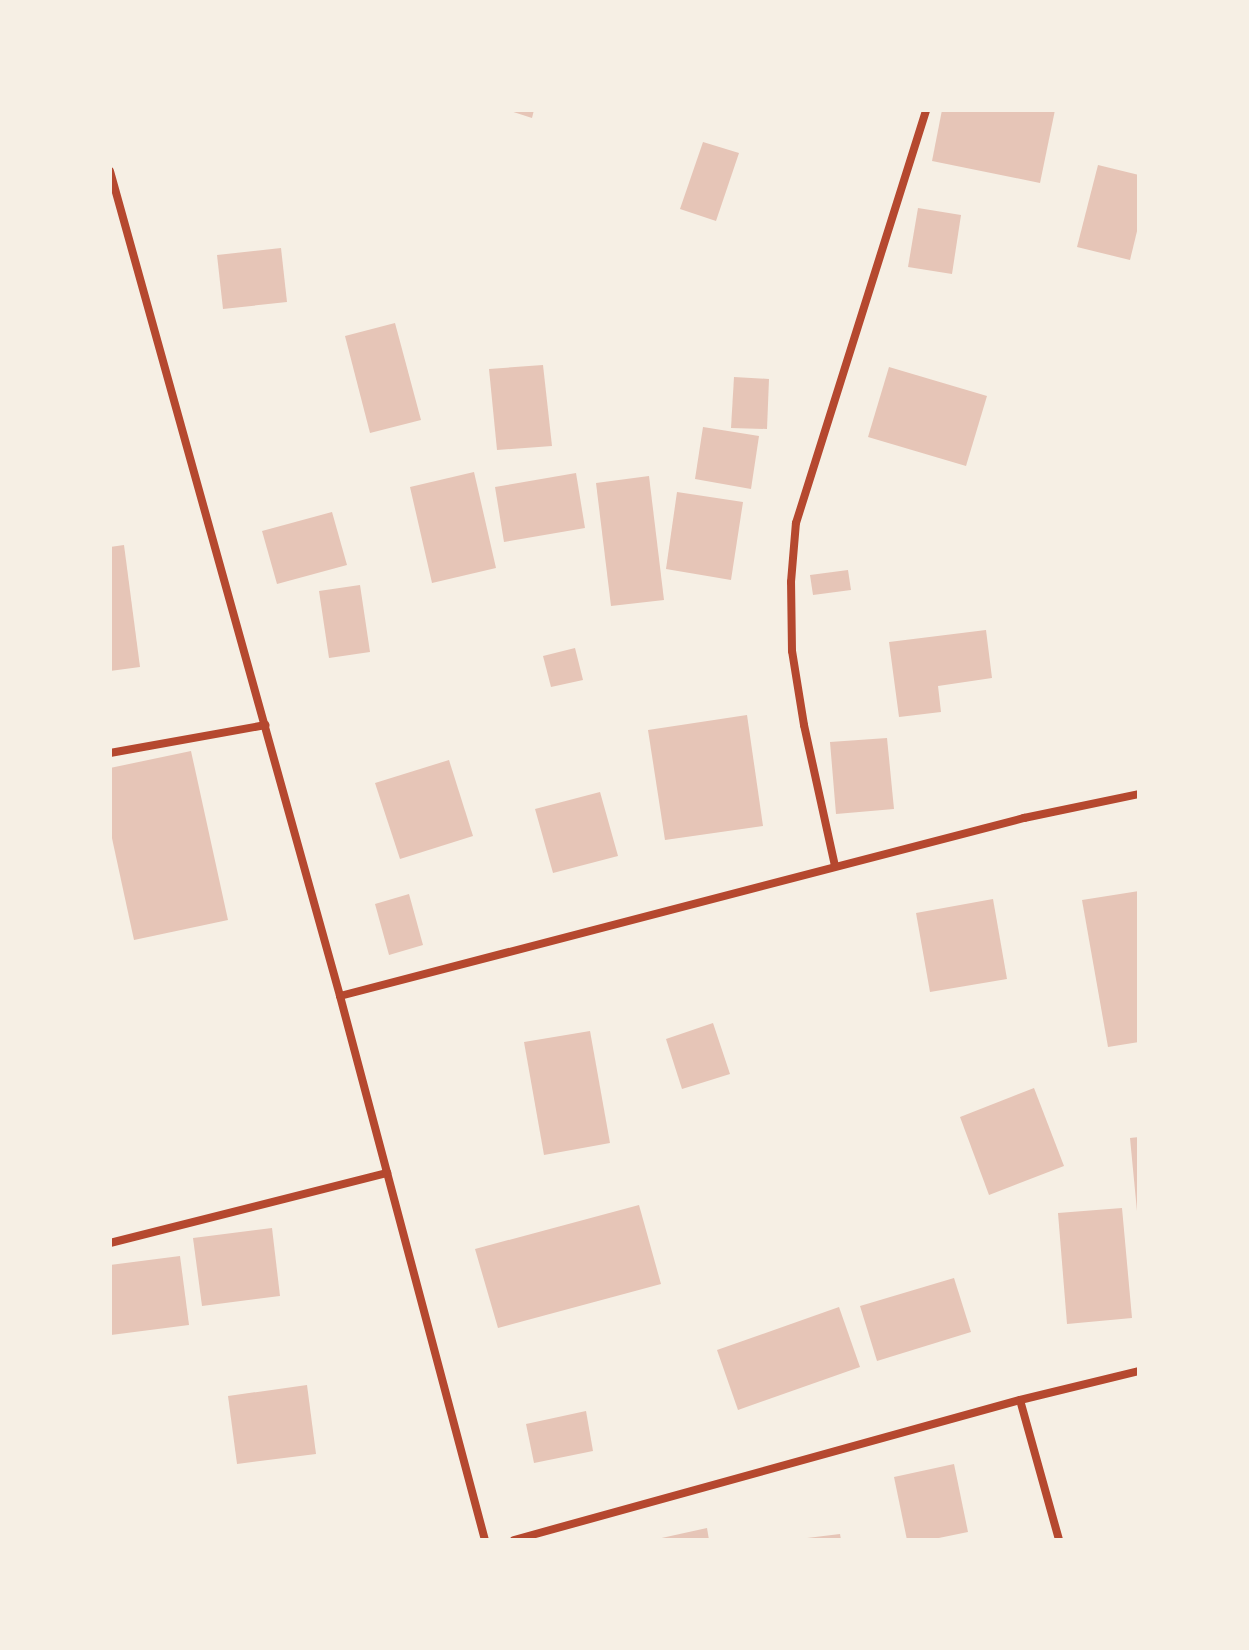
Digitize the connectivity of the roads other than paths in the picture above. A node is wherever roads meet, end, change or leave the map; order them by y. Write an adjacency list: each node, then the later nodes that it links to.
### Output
1 (926, 110): 6 (street)
2 (110, 171): 3 (street)
3 (265, 725): 4 (street); 7 (street)
4 (110, 753)
5 (1139, 794): 6 (street)
6 (835, 866): 7 (street)
7 (340, 996): 8 (street)
8 (387, 1173): 9 (street); 12 (street)
9 (110, 1243)
10 (1139, 1371): 11 (street)
11 (1020, 1400): 13 (street); 14 (street)
12 (485, 1540)
13 (514, 1540)
14 (1059, 1540)

